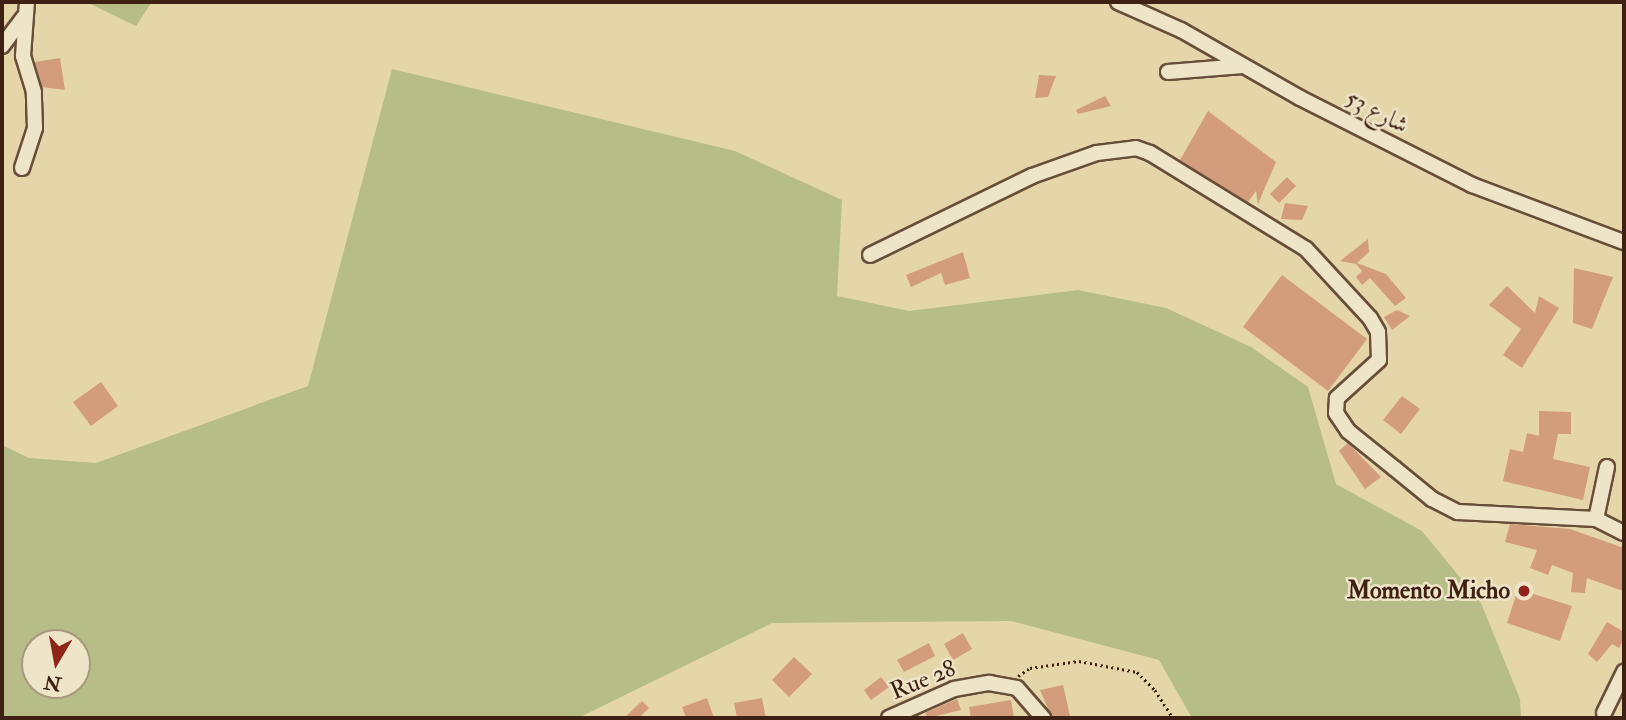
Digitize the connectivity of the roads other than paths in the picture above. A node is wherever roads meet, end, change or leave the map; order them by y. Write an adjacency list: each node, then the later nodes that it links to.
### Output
1 (27, 2): 3 (street)
2 (1118, 2): 5 (street, شارع 53)
3 (24, 18): 4 (street); 7 (street)
4 (2, 46)
5 (1243, 66): 6 (street); 8 (street, شارع 53)
6 (1168, 72)
7 (22, 168)
8 (1624, 242)
9 (870, 255): 11 (street)
10 (1607, 467): 11 (street)
11 (1597, 519): 12 (street)
12 (1624, 533)
13 (1624, 672): 14 (street)
14 (1604, 713)
15 (889, 718): 16 (street, Rue 28)
16 (1043, 718)

